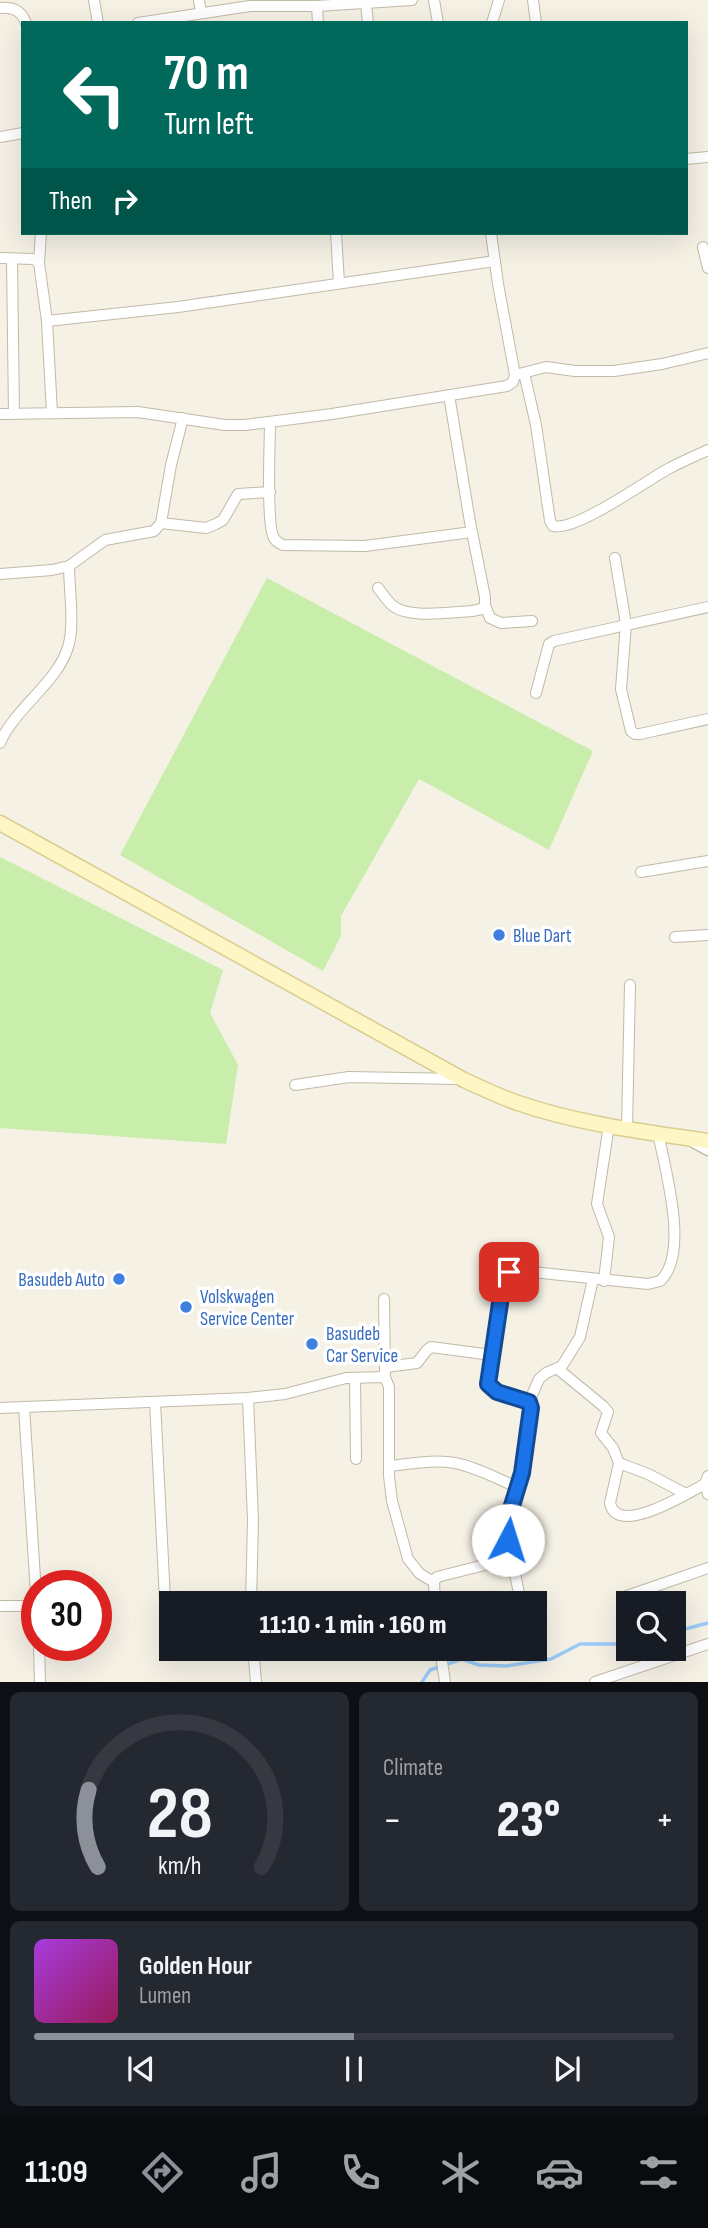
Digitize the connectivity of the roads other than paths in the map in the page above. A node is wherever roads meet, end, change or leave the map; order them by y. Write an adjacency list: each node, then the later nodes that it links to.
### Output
1 (94, 0): 13 (street)
2 (199, 0): 11 (street)
3 (412, 0): 8 (street)
4 (435, 0): 17 (street)
5 (499, 0): 18 (street)
6 (533, 0): 19 (street)
7 (346, 2): 8 (street); 9 (street)
8 (366, 4): 16 (street)
9 (317, 6): 11 (street); 15 (street)
10 (0, 8): 12 (street)
11 (201, 13): 14 (street)
12 (25, 21)
13 (98, 21)
14 (151, 21)
15 (318, 21)
16 (368, 21)
17 (438, 21)
18 (493, 21)
19 (536, 21)
20 (21, 133): 21 (street)
21 (0, 137)
22 (708, 157): 23 (street)
23 (688, 159)
24 (41, 235): 31 (street)
25 (336, 235): 33 (street)
26 (491, 235): 30 (street)
27 (703, 247): 32 (street)
28 (0, 258): 29 (street)
29 (12, 260): 31 (street); 40 (street)
30 (495, 261): 33 (street); 36 (street)
31 (39, 263): 34 (street)
32 (708, 268)
33 (339, 283): 34 (street)
34 (47, 321): 38 (street)
35 (708, 353): 36 (street)
36 (520, 374): 37 (street); 43 (street)
37 (449, 395): 42 (street); 46 (street)
38 (52, 413): 40 (street); 41 (street)
39 (0, 414): 40 (street)
40 (14, 414)
41 (183, 418): 42 (street); 45 (street)
42 (271, 422): 44 (street)
43 (708, 450)
44 (270, 492): 45 (street); 46 (street)
45 (161, 523): 48 (street)
46 (472, 532): 51 (street)
47 (615, 558): 54 (street)
48 (69, 566): 49 (street); 57 (street)
49 (0, 574)
50 (379, 588): 51 (street)
51 (485, 605): 53 (street)
52 (708, 607): 54 (street)
53 (532, 621)
54 (626, 624): 55 (street); 56 (street)
55 (536, 693)
56 (708, 719)
57 (0, 743)
58 (0, 822): 64 (main road)
59 (708, 861): 60 (street)
60 (641, 872)
61 (708, 936): 62 (street)
62 (675, 937)
63 (630, 985): 67 (street)
64 (464, 1080): 65 (street); 66 (main road)
65 (295, 1085)
66 (609, 1125): 67 (main road); 70 (street)
67 (627, 1128): 68 (main road)
68 (658, 1133): 69 (main road); 70 (street)
69 (708, 1143)
70 (598, 1280): 72 (street); 73 (street)
71 (384, 1299): 74 (street)
72 (492, 1355): 74 (street); 78 (street)
73 (558, 1369): 78 (street); 82 (street)
74 (385, 1372): 75 (street); 83 (street)
75 (355, 1378): 76 (street); 81 (street)
76 (248, 1398): 77 (street); 92 (street)
77 (155, 1402): 79 (street); 91 (street)
78 (529, 1402): 85 (street)
79 (23, 1407): 80 (street); 89 (street)
80 (0, 1408)
81 (356, 1458)
82 (619, 1463): 86 (street); 86 (street)
83 (389, 1466): 85 (street); 90 (street)
84 (707, 1485): 86 (street)
85 (517, 1487): 87 (street)
86 (686, 1494)
87 (512, 1558): 90 (street); 94 (street)
88 (708, 1569): 95 (street)
89 (34, 1570)
90 (434, 1582): 93 (street)
91 (165, 1591)
92 (251, 1591)
93 (434, 1591)
94 (519, 1591)
95 (642, 1591)
96 (0, 1606): 97 (street)
97 (21, 1607)
98 (708, 1644): 103 (street)
99 (39, 1661): 101 (street)
100 (255, 1661): 102 (street)
101 (40, 1682)
102 (256, 1682)
103 (596, 1682)

